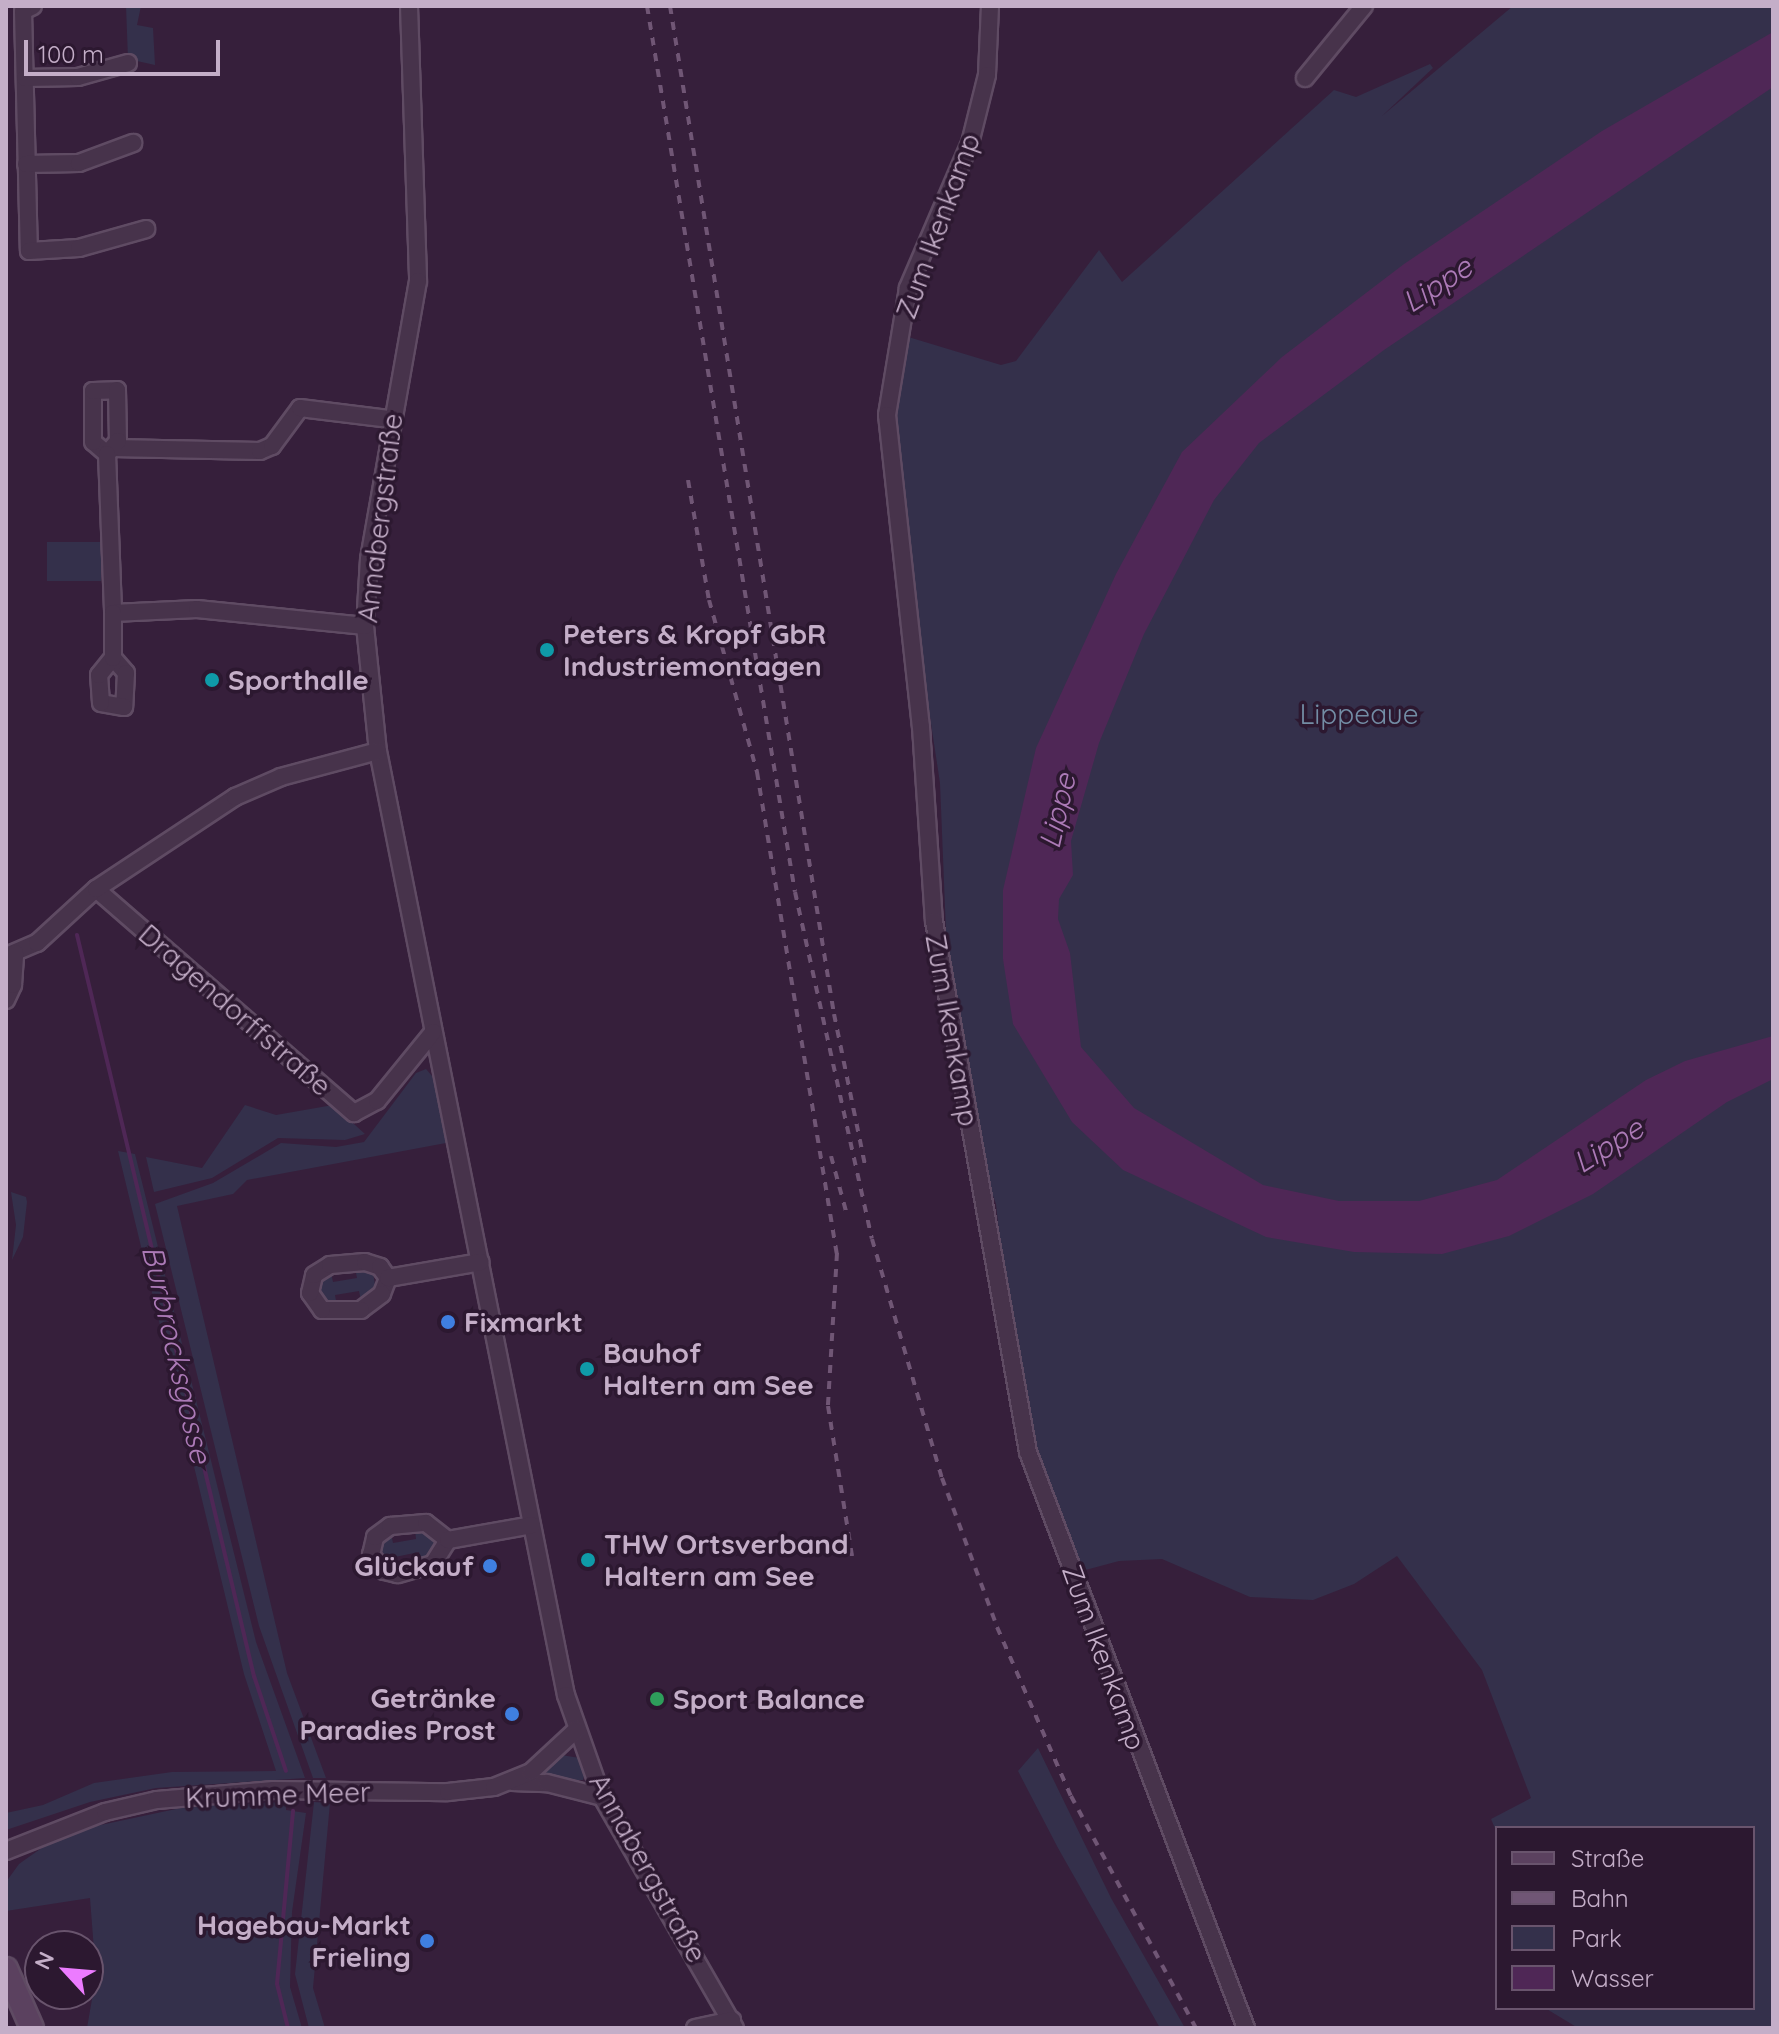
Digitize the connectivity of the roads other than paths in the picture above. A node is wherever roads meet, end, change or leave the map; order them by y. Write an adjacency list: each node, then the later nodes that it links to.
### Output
1 (33, 6): 6 (street)
2 (409, 6): 11 (street, Annabergstraße)
3 (990, 6): 32 (street, Zum Ikenkamp)
4 (1364, 6): 7 (street)
5 (128, 63): 6 (street)
6 (25, 78): 9 (street)
7 (1305, 78)
8 (133, 143): 9 (street)
9 (26, 164): 10 (street)
10 (146, 229)
11 (390, 419): 12 (street); 13 (street, Annabergstraße)
12 (113, 613): 13 (street); 14 (street)
13 (365, 626): 15 (street, Annabergstraße)
14 (113, 658)
15 (378, 751): 16 (street); 19 (street, Annabergstraße)
16 (96, 889): 17 (street); 19 (street, Dragendorffstraße)
17 (10, 954): 18 (street)
18 (6, 1000)
19 (433, 1032): 20 (street, Annabergstraße)
20 (481, 1262): 21 (street); 22 (street, Annabergstraße)
21 (388, 1278): 21 (street)
22 (532, 1525): 23 (street); 24 (street, Annabergstraße)
23 (448, 1540): 23 (street)
24 (576, 1730): 25 (street, Krumme Meer); 26 (street, Annabergstraße)
25 (511, 1782): 26 (street, Krumme Meer); 27 (street, Krumme Meer)
26 (602, 1797): 29 (street, Annabergstraße)
27 (6, 1851)
28 (6, 1969): 30 (main road)
29 (734, 2024): 31 (street, Annabergstraße)
30 (32, 2028)
31 (695, 2028)
32 (1246, 2028)

